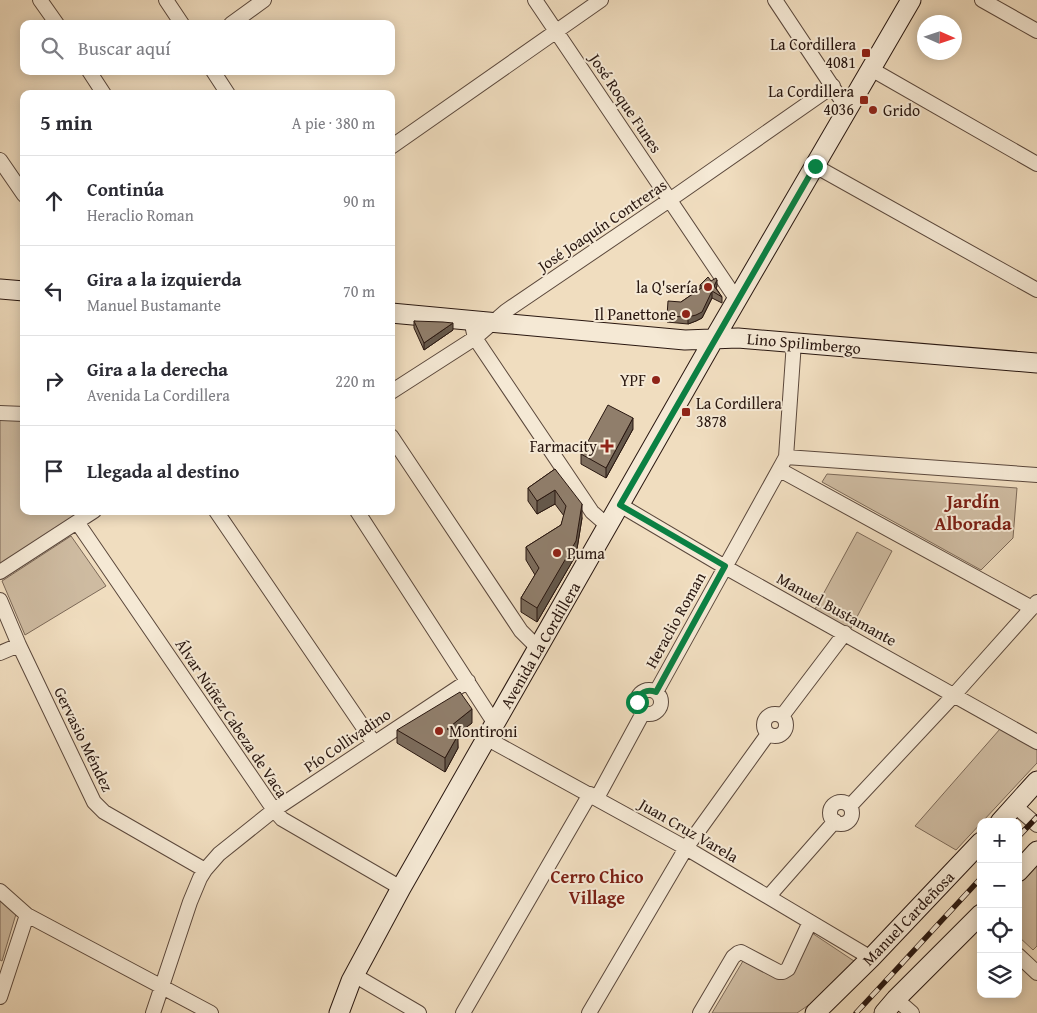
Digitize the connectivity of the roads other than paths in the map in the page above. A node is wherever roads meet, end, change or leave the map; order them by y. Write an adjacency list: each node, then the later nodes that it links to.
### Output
1 (40, 0): 9 (street)
2 (166, 0): 10 (street)
3 (264, 0): 11 (street)
4 (535, 0): 13 (street, José Roque Funes)
5 (601, 0): 13 (street)
6 (775, 0): 17 (street)
7 (911, 0): 14 (main road, Avenida La Cordillera)
8 (982, 0): 12 (street)
9 (53, 20)
10 (179, 20)
11 (236, 20)
12 (1037, 31)
13 (556, 32): 21 (street); 26 (street, José Roque Funes)
14 (871, 69): 20 (main road, Avenida La Cordillera); 23 (street)
15 (92, 75): 18 (street)
16 (216, 75): 19 (street)
17 (833, 86): 20 (street); 26 (street, José Joaquín Contreras)
18 (101, 90)
19 (225, 90)
20 (848, 110): 24 (main road, Avenida La Cordillera)
21 (395, 144)
22 (0, 160): 25 (street)
23 (1037, 164)
24 (815, 166): 28 (street); 30 (main road, Avenida La Cordillera)
25 (20, 188)
26 (671, 199): 30 (street, José Roque Funes); 33 (street, José Joaquín Contreras)
27 (0, 289): 29 (main road)
28 (1037, 290)
29 (20, 291)
30 (737, 300): 35 (main road, Avenida La Cordillera)
31 (395, 313): 32 (main road, Lino Spilimbergo)
32 (470, 319): 33 (main road, Lino Spilimbergo); 34 (street)
33 (494, 321): 34 (street, José Joaquín Contreras); 35 (main road, Lino Spilimbergo)
34 (475, 338): 38 (street, José Joaquín Contreras); 49 (street)
35 (714, 339): 36 (main road, Lino Spilimbergo); 44 (main road, Avenida La Cordillera)
36 (794, 342): 37 (main road, Lino Spilimbergo); 42 (street, Heraclio Roman)
37 (1037, 363)
38 (395, 389)
39 (0, 413): 40 (street)
40 (20, 414)
41 (395, 442): 56 (street)
42 (783, 463): 43 (street); 50 (street, Heraclio Roman); 53 (street)
43 (1037, 475)
44 (620, 505): 49 (main road, Avenida La Cordillera); 50 (street, Manuel Bustamante)
45 (88, 515): 48 (street)
46 (219, 515): 62 (street)
47 (360, 515): 58 (street, Juan Cruz Varela)
48 (77, 522): 51 (street); 66 (street, Álvar Núñez Cabeza de Vaca)
49 (608, 526): 56 (main road, Avenida La Cordillera)
50 (725, 566): 54 (street, Manuel Bustamante); 64 (street, Heraclio Roman)
51 (0, 572)
52 (0, 600): 55 (street, Gervasio Méndez)
53 (1034, 604): 59 (street)
54 (846, 633): 59 (street, Manuel Bustamante); 70 (street)
55 (19, 645): 57 (street); 73 (street, Gervasio Méndez)
56 (538, 648): 60 (main road, Avenida La Cordillera)
57 (0, 653)
58 (468, 681): 60 (street, Juan Cruz Varela); 62 (street, Pío Collivadino)
59 (954, 695): 61 (street, Manuel Bustamante); 76 (street)
60 (490, 731): 64 (street, Juan Cruz Varela); 74 (main road, Avenida La Cordillera)
61 (1037, 742)
62 (374, 744): 66 (street, Pío Collivadino)
63 (1037, 781): 65 (main road)
64 (594, 796): 70 (street, Juan Cruz Varela); 93 (street, Heraclio Roman)
65 (1015, 806): 67 (main road); 68 (street)
66 (274, 810): 73 (street, Pío Collivadino); 74 (street, Álvar Núñez Cabeza de Vaca)
67 (1004, 818)
68 (1037, 825)
69 (977, 846): 80 (main road, Manuel Cardeñosa)
70 (686, 848): 76 (street, Juan Cruz Varela); 94 (street)
71 (1037, 851): 72 (main road)
72 (1022, 868)
73 (205, 870): 84 (street, Pío Collivadino)
74 (401, 888): 83 (main road, Avenida La Cordillera)
75 (0, 891): 77 (street)
76 (769, 896): 79 (street, Juan Cruz Varela)
77 (27, 916): 84 (street); 86 (street)
78 (977, 919): 87 (main road)
79 (810, 922): 80 (street, Juan Cruz Varela); 95 (street)
80 (871, 958): 85 (main road, Manuel Cardeñosa)
81 (1022, 959): 82 (street)
82 (1037, 973)
83 (353, 978): 90 (main road, Avenida La Cordillera); 91 (main road, Avenida La Cordillera); 92 (street)
84 (162, 986): 88 (street, Pío Collivadino); 89 (street)
85 (835, 994): 96 (main road, Manuel Cardeñosa); 97 (main road, Manuel Cardeñosa)
86 (0, 997)
87 (890, 1006): 98 (street)
88 (153, 1013)
89 (211, 1013)
90 (328, 1013)
91 (339, 1013)
92 (419, 1013)
93 (463, 1013)
94 (589, 1013)
95 (700, 1013)
96 (810, 1013)
97 (816, 1013)
98 (912, 1013)

